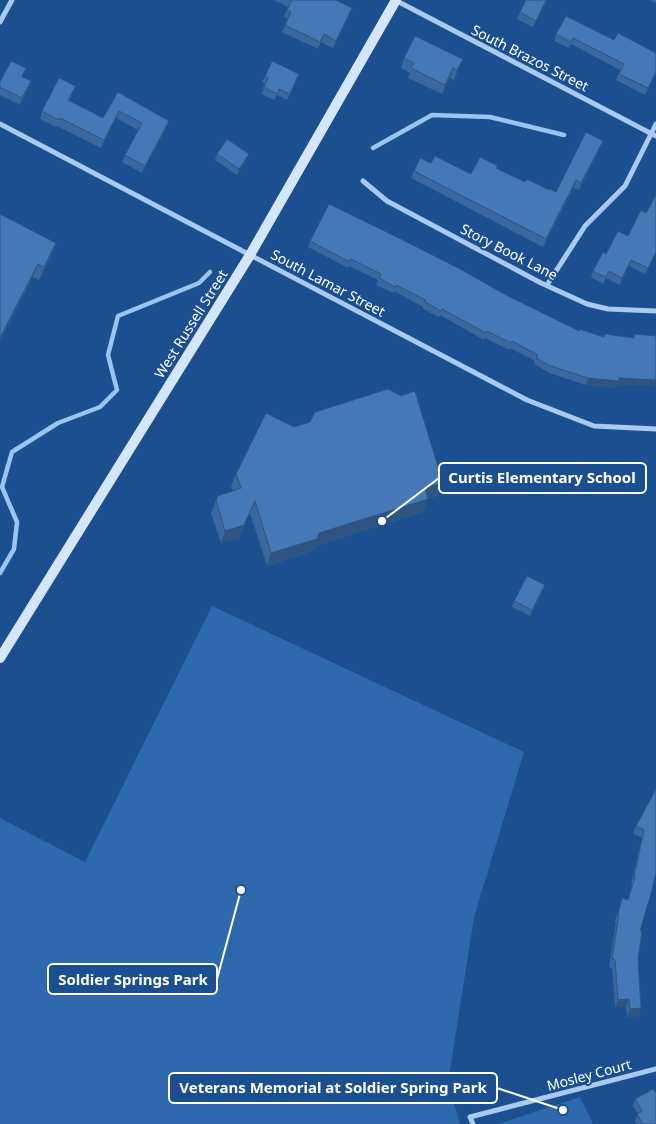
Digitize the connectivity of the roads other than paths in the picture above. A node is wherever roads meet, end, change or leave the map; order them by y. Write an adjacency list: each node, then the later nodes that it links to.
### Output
1 (12, 0): 3 (street)
2 (395, 0): 6 (street, South Brazos Street); 8 (street, West Russell Street)
3 (0, 22)
4 (0, 124): 8 (street, South Lamar Street)
5 (656, 124): 6 (street)
6 (654, 134): 9 (street)
7 (363, 181): 9 (street, Story Book Lane)
8 (250, 255): 11 (street, South Lamar Street); 12 (street, West Russell Street)
9 (547, 285): 10 (street, Story Book Lane)
10 (656, 311)
11 (656, 429)
12 (0, 658)
13 (656, 1069): 14 (street, Mosley Court)
14 (473, 1124)

